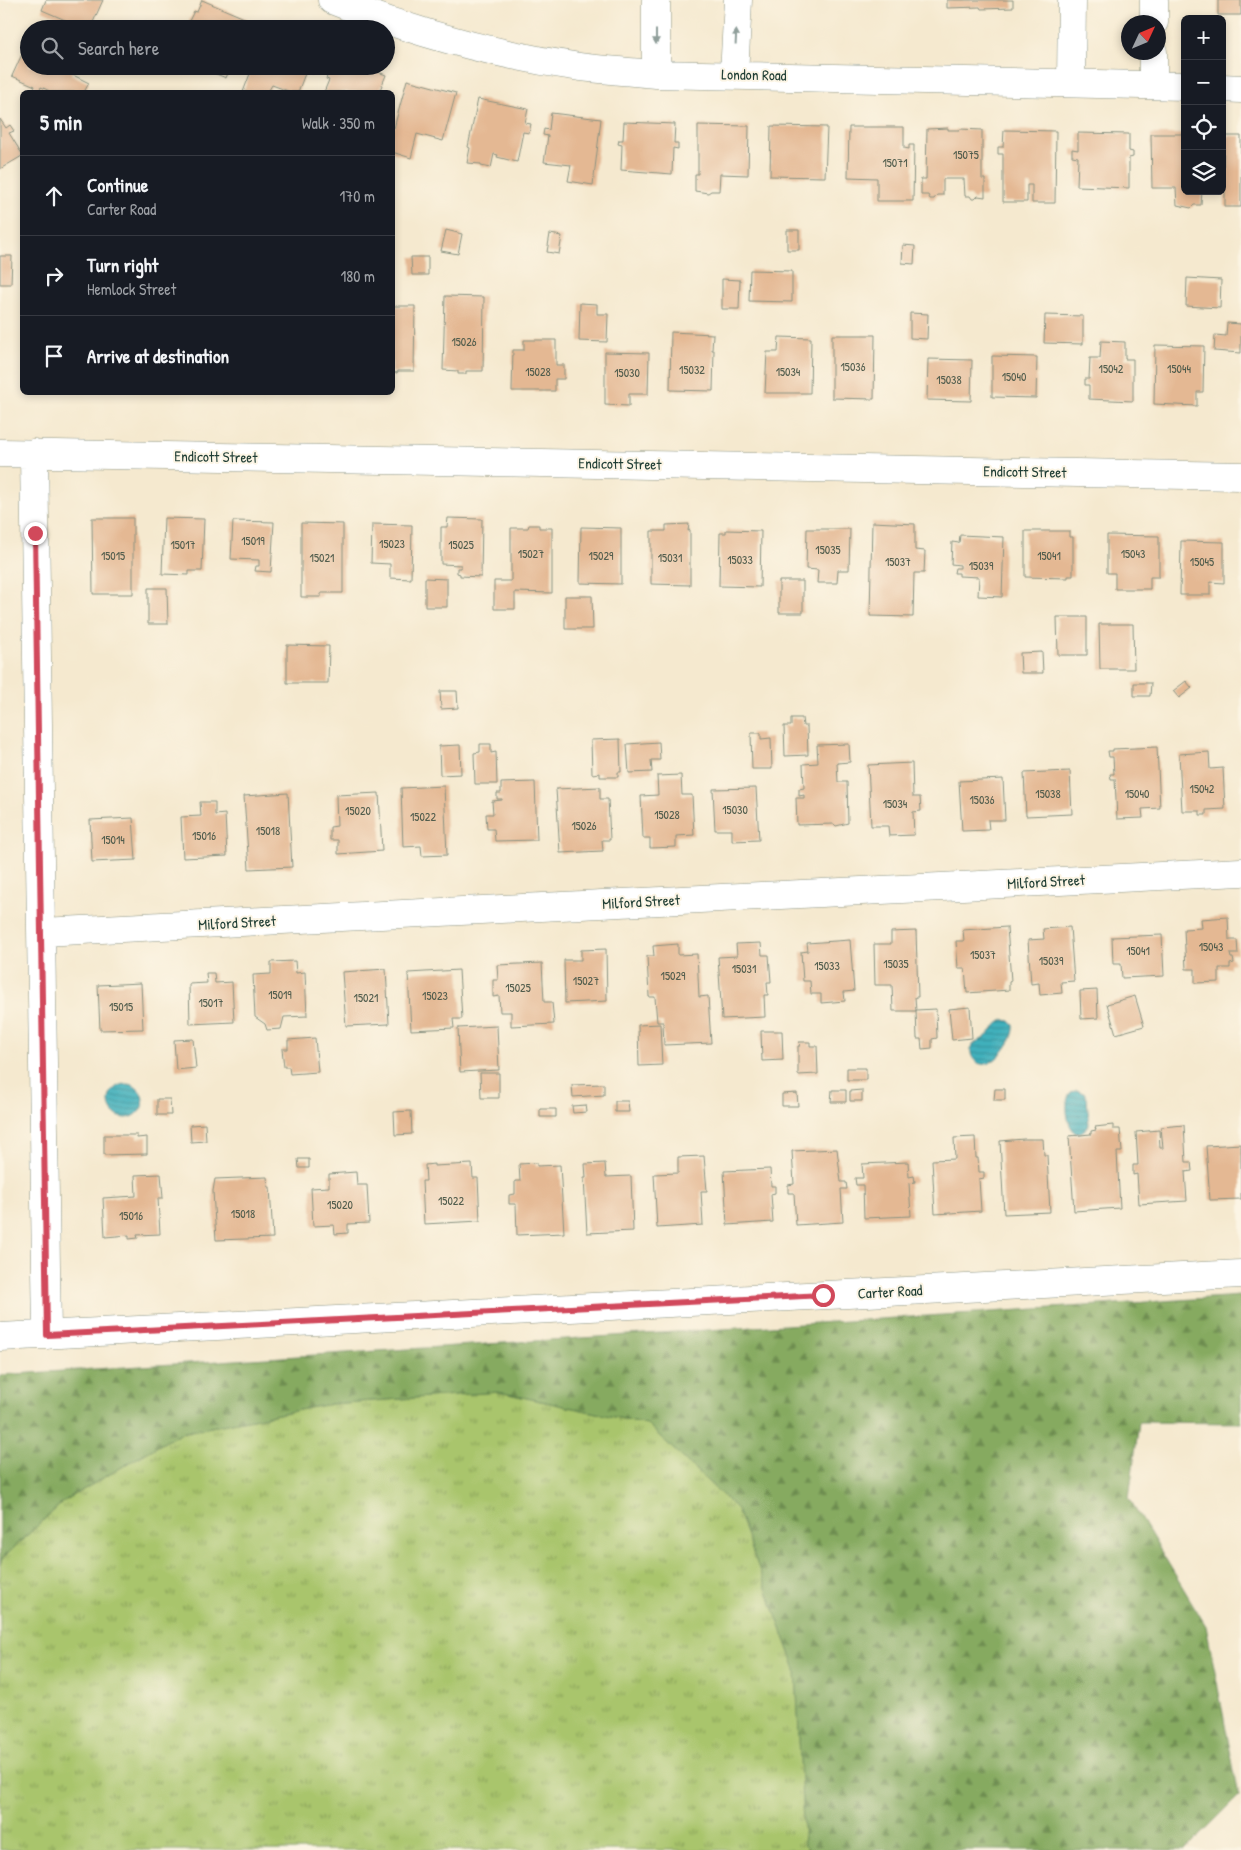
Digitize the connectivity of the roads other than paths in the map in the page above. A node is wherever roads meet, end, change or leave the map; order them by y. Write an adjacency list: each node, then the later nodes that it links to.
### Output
1 (332, 0): 7 (street, London Road)
2 (656, 0): 10 (street, one-way to 10)
3 (738, 0): 11 (street, one-way to 3)
4 (1072, 0): 12 (street)
5 (1154, 0): 6 (street)
6 (1154, 15)
7 (387, 20)
8 (395, 23): 10 (street, London Road)
9 (1153, 60): 13 (street)
10 (656, 74): 11 (street, London Road)
11 (734, 75): 12 (street, London Road)
12 (1070, 83): 13 (street, London Road)
13 (1153, 85): 14 (street, London Road)
14 (1181, 86)
15 (1226, 88): 16 (street)
16 (1241, 89)
17 (0, 453): 18 (street, Endicott Street)
18 (34, 454): 19 (street, Endicott Street); 21 (street)
19 (1241, 476)
20 (1241, 872): 21 (street, Milford Street)
21 (42, 932): 23 (street)
22 (1241, 1274): 23 (street, Carter Road)
23 (47, 1335): 24 (street, Carter Road)
24 (0, 1337)

